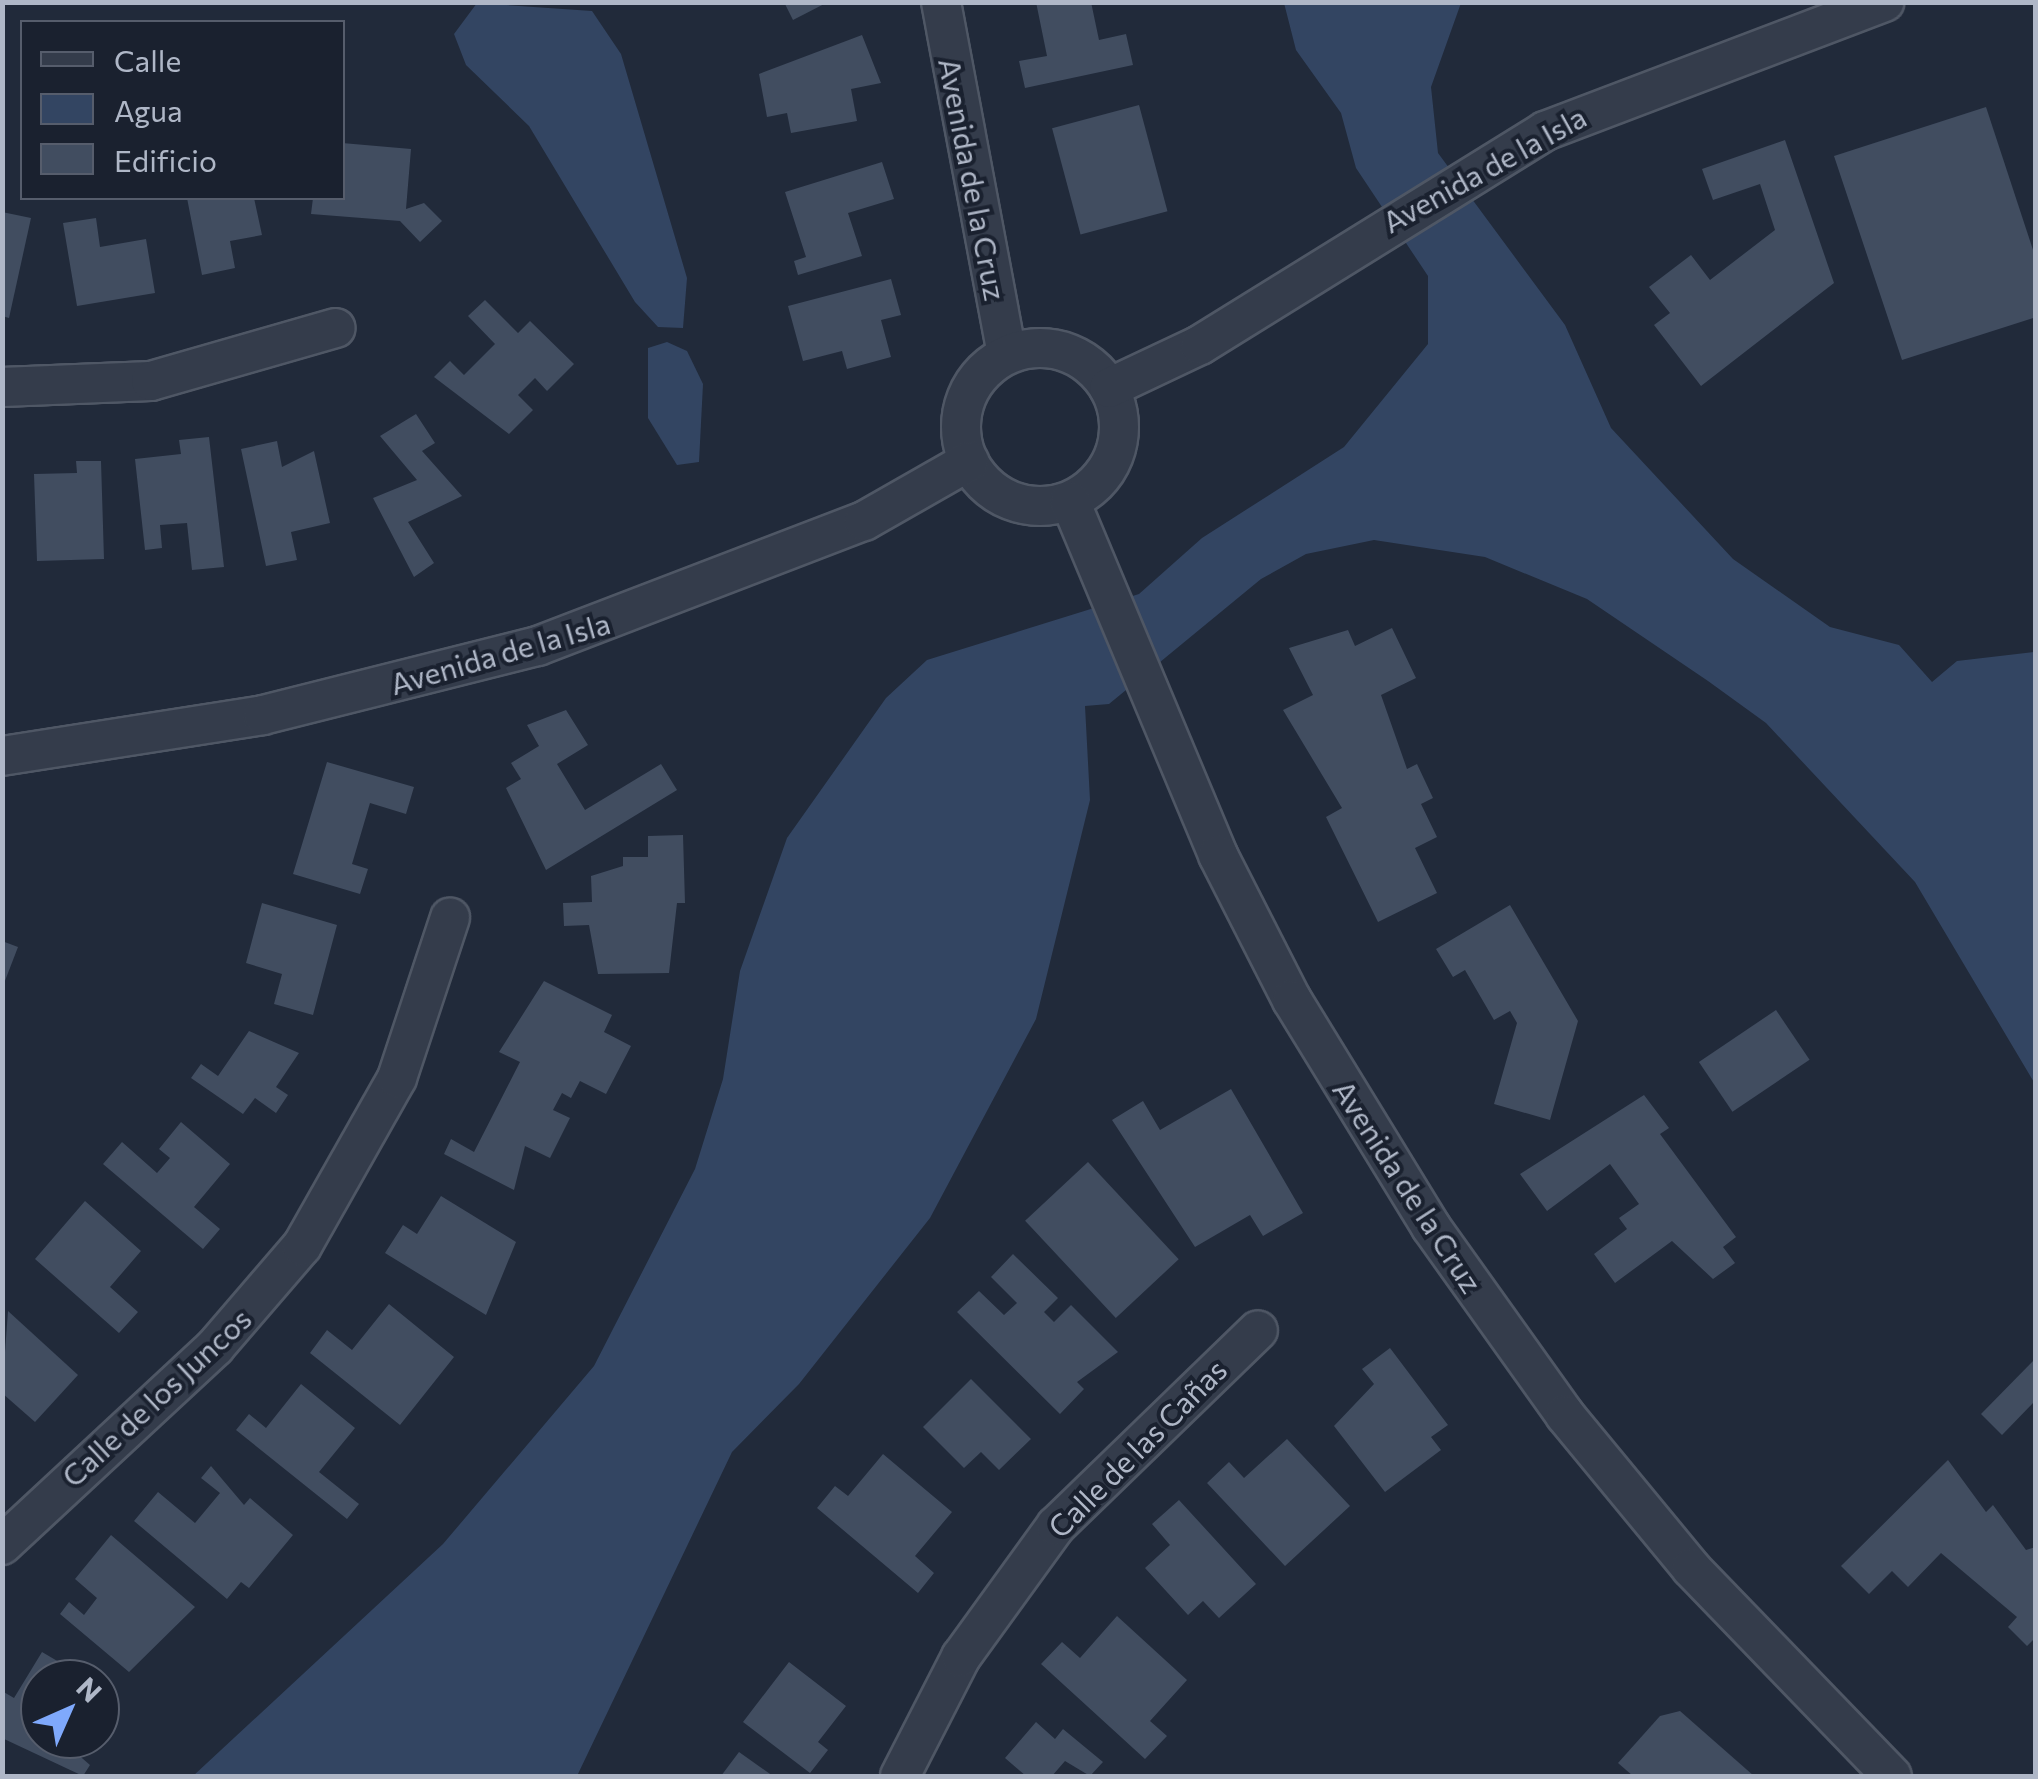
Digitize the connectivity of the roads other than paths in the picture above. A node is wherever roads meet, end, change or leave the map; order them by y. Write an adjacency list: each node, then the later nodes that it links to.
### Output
1 (941, 2): 4 (street, Avenida de la Cruz)
2 (1884, 2): 6 (street, Avenida de la Isla)
3 (336, 328): 5 (street)
4 (1007, 354): 6 (street); 7 (street)
5 (2, 387)
6 (1109, 388): 8 (street)
7 (969, 461): 8 (street); 9 (street, Avenida de la Isla)
8 (1070, 501): 14 (street, Avenida de la Cruz)
9 (2, 756)
10 (450, 918): 12 (street, Calle de los Juncos)
11 (1258, 1330): 13 (street, Calle de las Cañas)
12 (2, 1544)
13 (900, 1776)
14 (1892, 1776)

